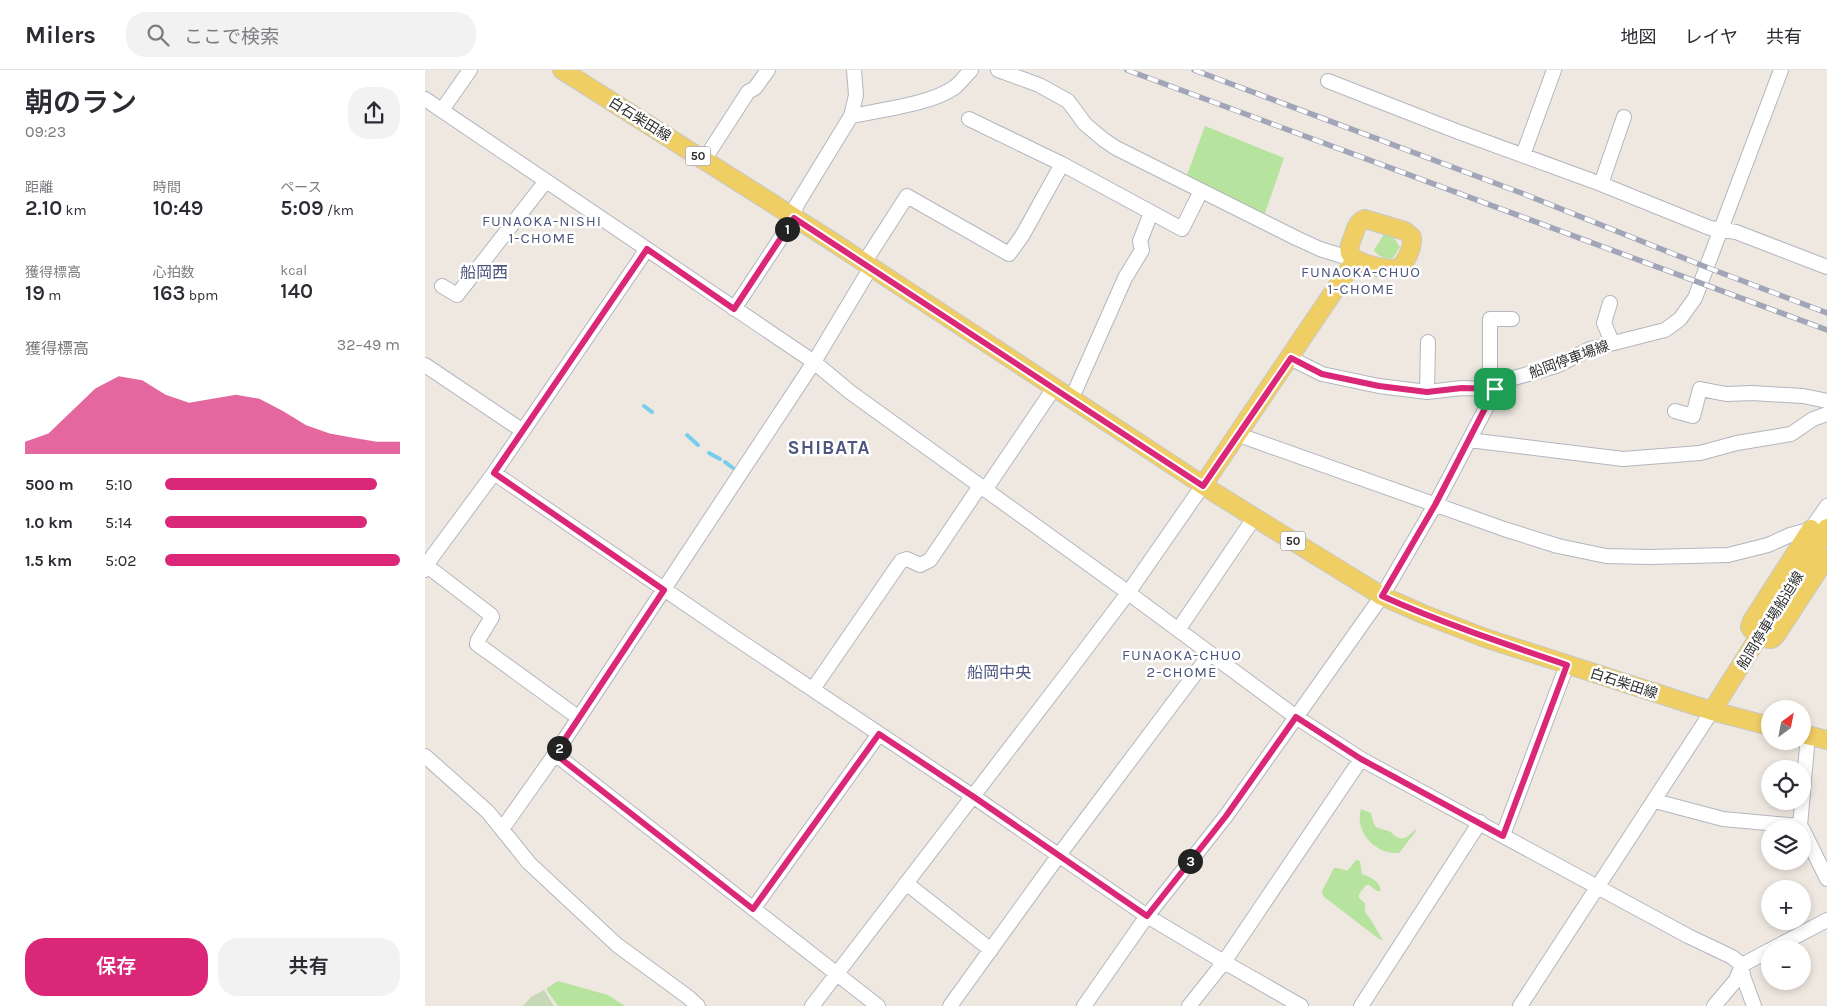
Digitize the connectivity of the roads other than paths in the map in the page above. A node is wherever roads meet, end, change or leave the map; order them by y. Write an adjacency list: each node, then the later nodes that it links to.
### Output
1 (470, 70): 11 (street)
2 (562, 70): 16 (main road, 白石柴田線 / 50)
3 (768, 70): 16 (street)
4 (854, 70): 12 (street)
5 (998, 70): 20 (street)
6 (1554, 70): 15 (street)
7 (1781, 70): 23 (street, 船岡停車場線)
8 (963, 72): 12 (street)
9 (1327, 81): 15 (street)
10 (425, 99): 11 (street)
11 (442, 110): 18 (street)
12 (851, 116): 22 (street)
13 (1624, 117): 19 (street)
14 (969, 119): 17 (street)
15 (1523, 155): 19 (street)
16 (704, 160): 22 (main road, 白石柴田線 / 50)
17 (1062, 164): 21 (street); 26 (street)
18 (546, 181): 24 (street); 28 (street)
19 (1601, 184): 23 (street)
20 (1201, 191): 21 (street); 25 (street)
21 (1151, 213): 40 (street)
22 (794, 218): 26 (main road, 白石柴田線 / 50); 30 (street)
23 (1721, 229): 27 (street); 33 (street, 船岡停車場線)
24 (647, 249): 30 (street); 44 (street)
25 (1355, 260): 34 (main road)
26 (867, 265): 35 (street); 37 (main road, 白石柴田線 / 50)
27 (1827, 267)
28 (442, 286)
29 (1610, 303): 33 (street)
30 (734, 309): 35 (street)
31 (1512, 319): 38 (street)
32 (1428, 342): 39 (street)
33 (1612, 342): 38 (street, 船岡停車場線)
34 (1291, 358): 39 (street); 45 (main road)
35 (814, 362): 49 (street); 56 (street)
36 (425, 365): 44 (street)
37 (1054, 388): 40 (main road, 白石柴田線 / 50); 49 (street)
38 (1495, 389): 39 (street); 46 (street)
39 (1427, 392)
40 (1071, 400): 48 (main road, 白石柴田線 / 50)
41 (1827, 401): 42 (street)
42 (1675, 411)
43 (1827, 414): 46 (street)
44 (523, 431): 47 (street)
45 (1239, 435): 48 (main road); 50 (street)
46 (1469, 440): 50 (street)
47 (494, 473): 55 (street); 56 (street)
48 (1203, 486): 52 (main road, 白石柴田線 / 50); 57 (street)
49 (983, 488): 57 (street); 63 (street)
50 (1435, 505): 53 (street); 58 (street)
51 (1827, 506): 53 (street)
52 (1254, 518): 58 (main road, 白石柴田線 / 50); 59 (street)
53 (1822, 528): 60 (main road, 船岡停車場船迫線); 60 (main road)
54 (1827, 557): 60 (main road)
55 (427, 561): 66 (street)
56 (664, 590): 63 (street); 66 (street)
57 (1128, 593): 59 (street); 75 (street)
58 (1382, 596): 62 (main road, 白石柴田線 / 50); 65 (street)
59 (1178, 630): 61 (street)
60 (1761, 635): 64 (main road, 船岡停車場船迫線)
61 (1210, 654): 65 (street); 83 (street)
62 (1567, 665): 64 (main road, 白石柴田線 / 50); 81 (street)
63 (813, 689): 68 (street)
64 (1712, 711): 67 (main road, 白石柴田線 / 50); 76 (street)
65 (1296, 717): 74 (street); 88 (street)
66 (579, 718): 72 (street)
67 (1761, 724)
68 (879, 734): 75 (street); 87 (street)
69 (1811, 736): 70 (main road)
70 (1827, 740)
71 (1804, 750): 77 (street)
72 (555, 754): 80 (street); 87 (street)
73 (425, 756): 80 (street)
74 (1361, 759): 78 (street); 93 (street)
75 (974, 797): 83 (street); 85 (street)
76 (1655, 801): 79 (street); 86 (street)
77 (1801, 820)
78 (1480, 822): 81 (street); 103 (street)
79 (1761, 823)
80 (501, 833): 96 (street)
81 (1503, 836): 86 (street)
82 (1811, 848): 84 (street)
83 (1059, 855): 88 (street); 91 (street)
84 (1827, 879)
85 (907, 883): 91 (street); 95 (street)
86 (1598, 887): 94 (street); 104 (street)
87 (753, 909): 95 (street)
88 (1147, 916): 93 (street); 100 (street)
89 (1827, 920): 90 (street)
90 (1788, 940)
91 (991, 950): 99 (street)
92 (1761, 954): 94 (street)
93 (1224, 962): 101 (street); 102 (street)
94 (1742, 964): 105 (street); 106 (street)
95 (836, 974): 97 (street); 98 (street)
96 (698, 1006)
97 (812, 1006)
98 (878, 1006)
99 (950, 1006)
100 (1084, 1006)
101 (1189, 1006)
102 (1301, 1006)
103 (1361, 1006)
104 (1521, 1006)
105 (1714, 1006)
106 (1754, 1006)

